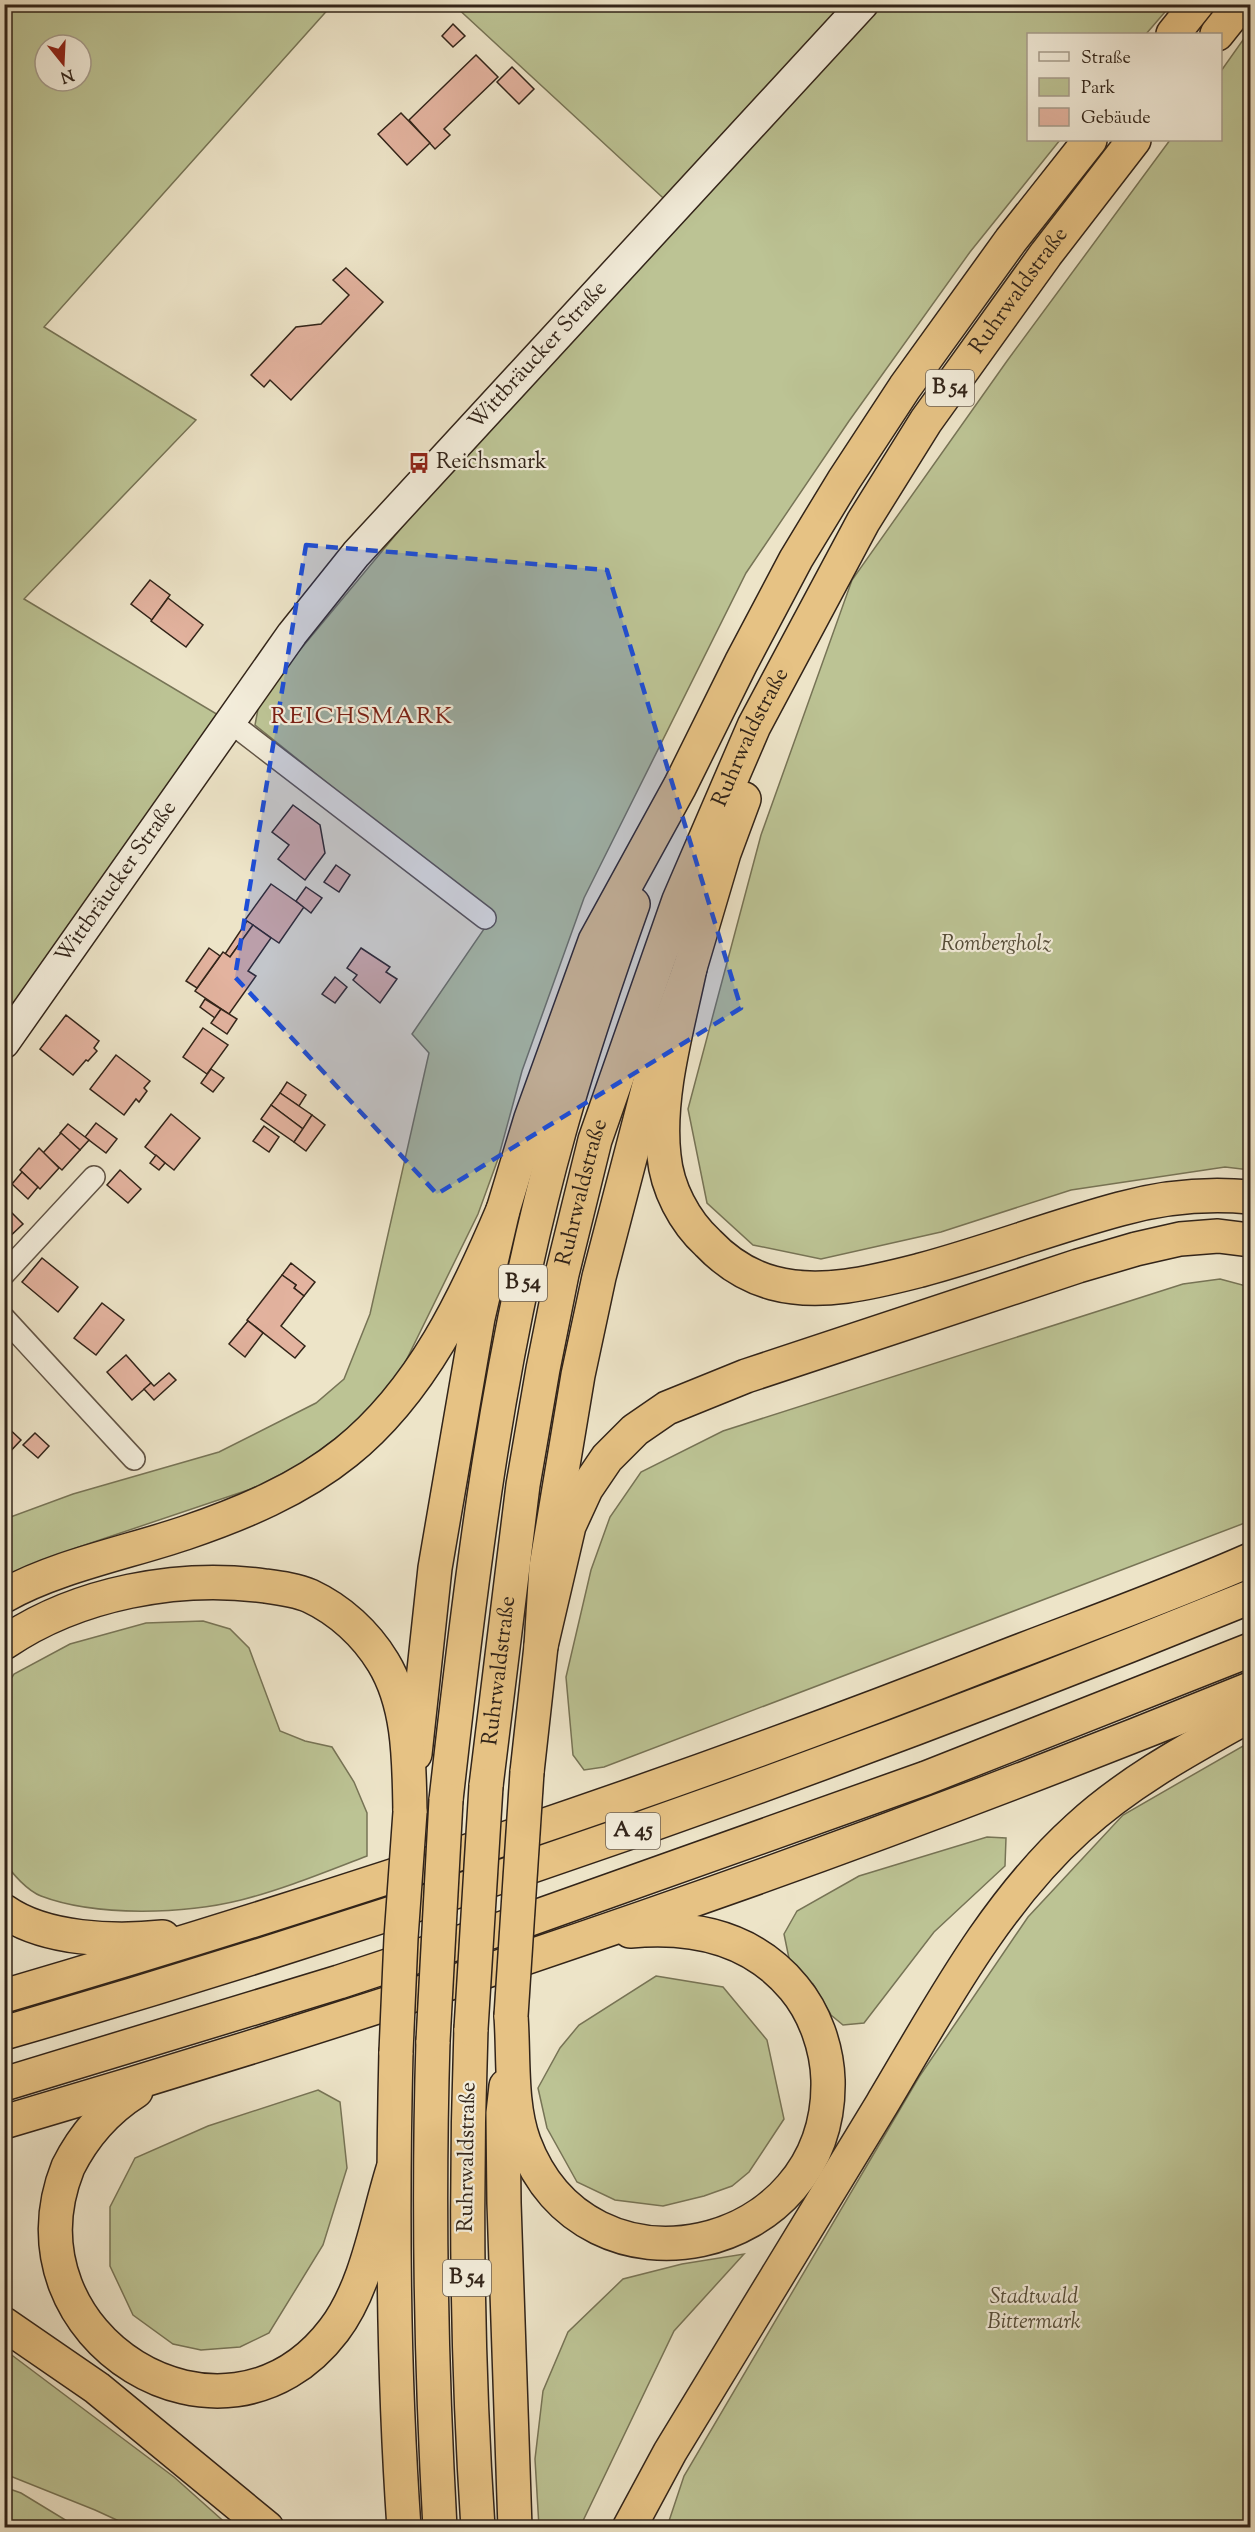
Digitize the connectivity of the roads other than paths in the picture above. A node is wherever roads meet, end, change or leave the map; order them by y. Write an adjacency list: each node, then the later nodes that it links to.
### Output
1 (863, 4): 9 (main road, Wittbräucker Straße)
2 (1197, 4): 4 (highway)
3 (1241, 4): 5 (highway)
4 (1174, 33)
5 (1218, 33)
6 (1089, 141): 10 (highway, Ruhrwaldstraße / B 54)
7 (1133, 141): 8 (highway, Ruhrwaldstraße / B 54)
8 (794, 654): 12 (highway); 44 (highway, Ruhrwaldstraße / B 54, bridge)
9 (231, 722): 11 (street); 13 (main road, Wittbräucker Straße)
10 (680, 786): 16 (highway); 43 (highway, B 54, bridge)
11 (485, 918)
12 (690, 968): 15 (highway); 25 (highway)
13 (4, 1043)
14 (94, 1177): 18 (street)
15 (1251, 1197)
16 (503, 1210): 22 (highway); 29 (highway)
17 (1251, 1240): 25 (highway)
18 (4, 1274)
19 (4, 1318): 20 (street)
20 (134, 1459)
21 (1246, 1561): 31 (highway)
22 (4, 1596)
23 (1251, 1597): 35 (highway, A 45)
24 (4, 1643): 29 (highway)
25 (541, 1647): 34 (highway, bridge)
26 (1251, 1650): 37 (highway, A 45)
27 (1251, 1689): 32 (highway)
28 (1251, 1715): 46 (highway)
29 (410, 1812): 39 (highway, bridge)
30 (4, 1911): 31 (highway)
31 (259, 1919): 33 (highway)
32 (571, 1942): 34 (highway); 36 (highway)
33 (4, 1995)
34 (512, 2016): 45 (highway)
35 (4, 2033)
36 (196, 2064): 38 (highway); 39 (highway)
37 (4, 2084)
38 (4, 2122)
39 (393, 2169): 42 (highway)
40 (4, 2324): 41 (highway)
41 (267, 2528)
42 (404, 2528)
43 (440, 2528)
44 (478, 2528)
45 (515, 2528)
46 (629, 2528)

